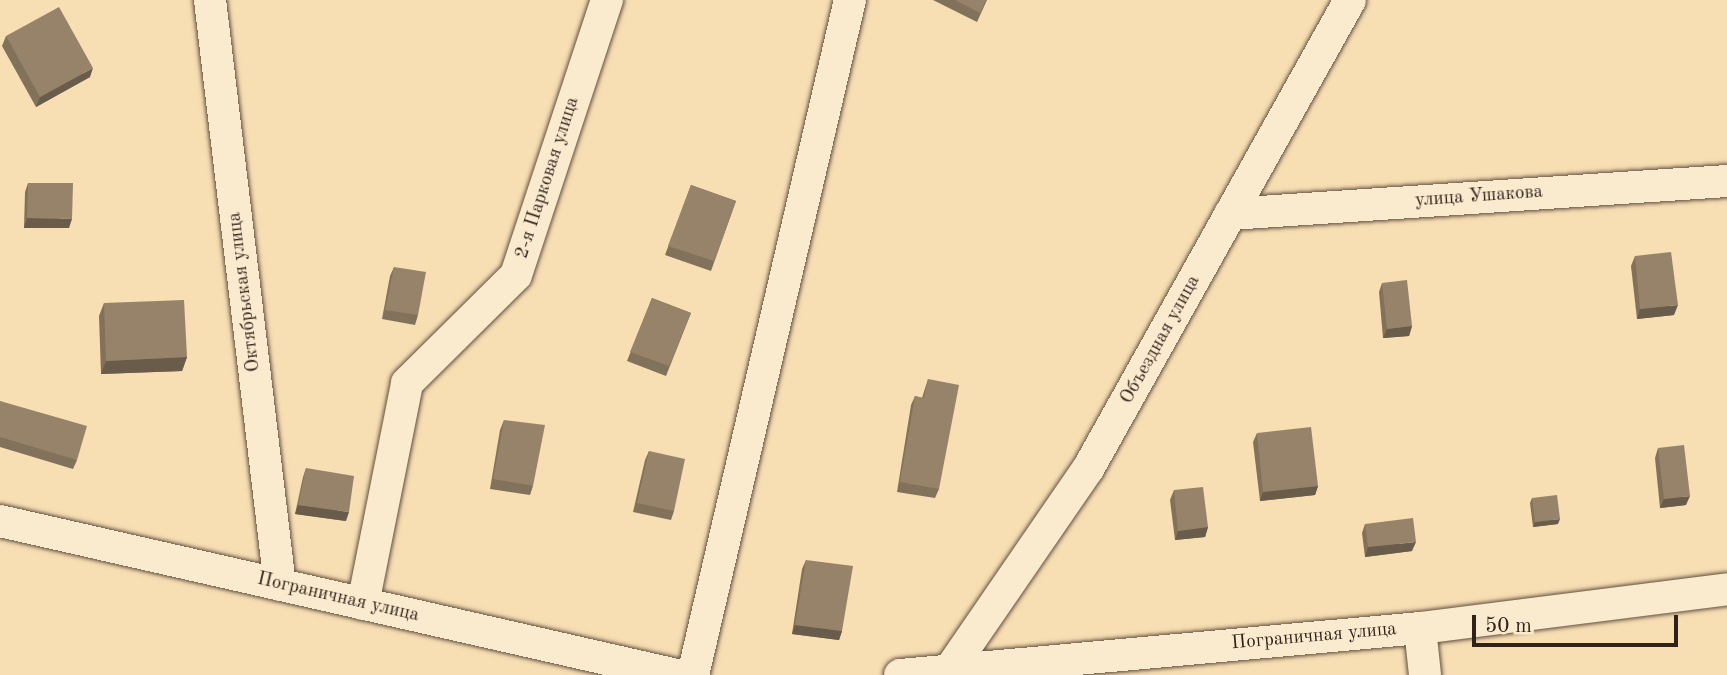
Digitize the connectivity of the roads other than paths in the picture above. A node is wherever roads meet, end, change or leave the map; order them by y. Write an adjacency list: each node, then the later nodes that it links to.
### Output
1 (210, 0): 8 (street, Октябрьская улица)
2 (607, 0): 10 (street, 2-я Парковая улица)
3 (850, 0): 14 (street)
4 (1350, 0): 6 (street, Объездная улица)
5 (1727, 181): 6 (street, улица Ушакова)
6 (1230, 214): 12 (street, Объездная улица)
7 (0, 521): 8 (street, Пограничная улица)
8 (280, 585): 10 (street, Пограничная улица)
9 (1727, 589): 11 (street, Пограничная улица)
10 (363, 604): 13 (street, Пограничная улица)
11 (1420, 628): 12 (street, Пограничная улица); 16 (street)
12 (951, 668): 15 (street, Пограничная улица)
13 (677, 675)
14 (693, 675)
15 (900, 675)
16 (1425, 675)

